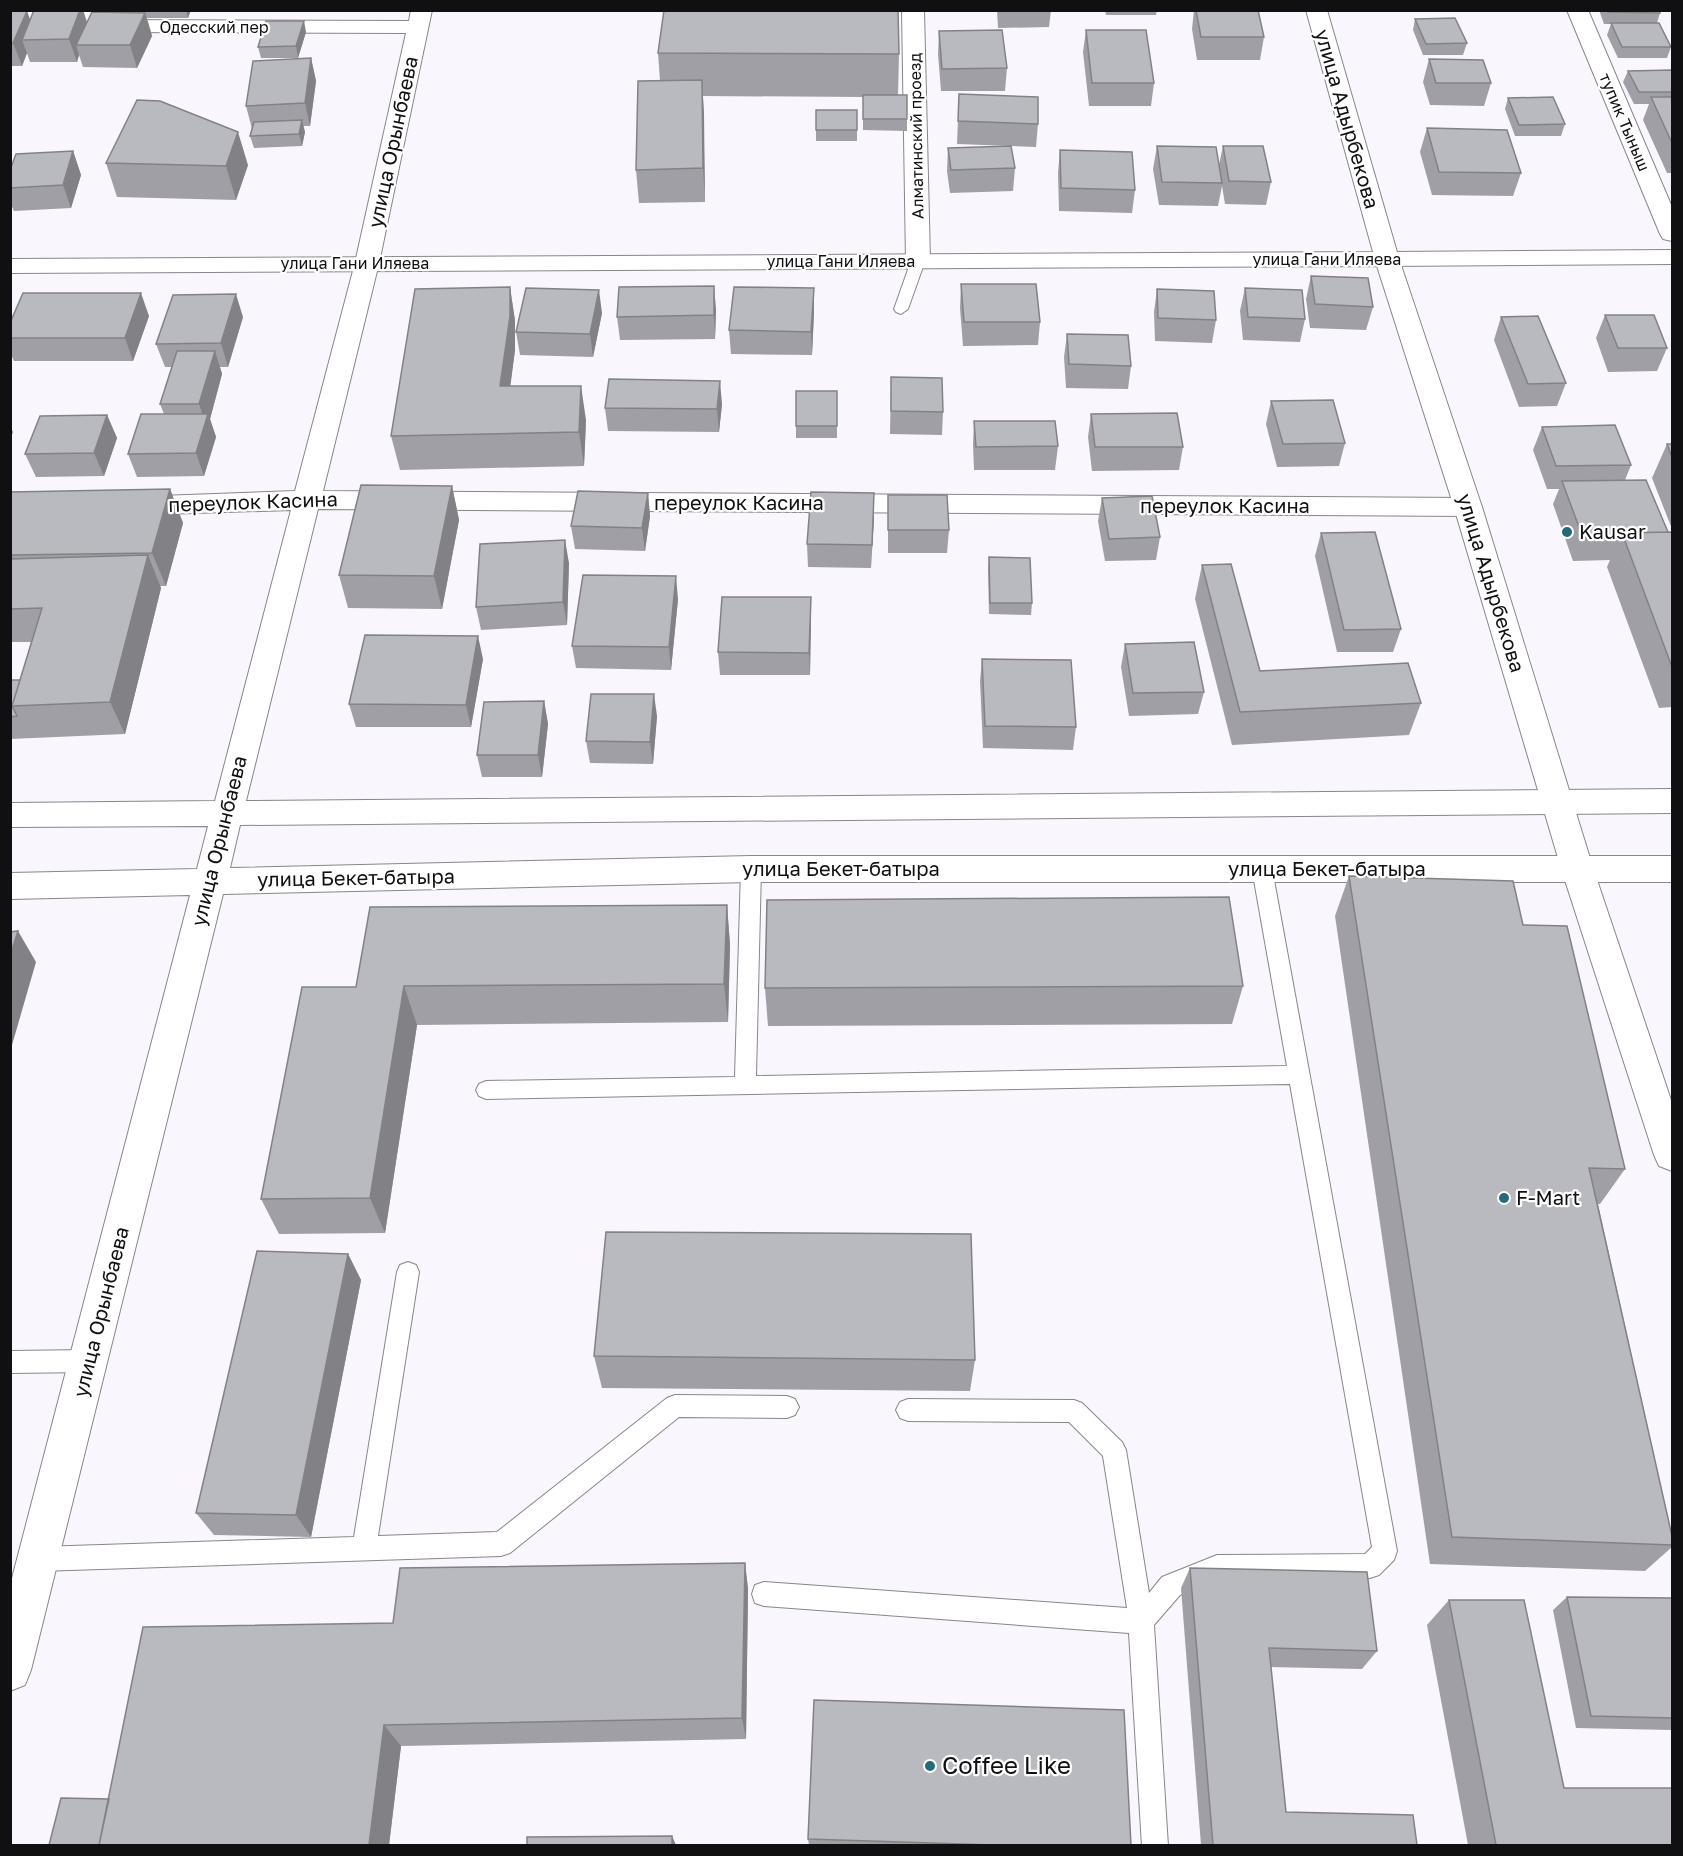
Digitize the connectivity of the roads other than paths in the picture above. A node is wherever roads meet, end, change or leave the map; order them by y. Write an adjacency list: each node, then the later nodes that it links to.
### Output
1 (913, 10): 9 (street, Алматинский проезд)
2 (1316, 10): 8 (street, улица Адырбекова)
3 (1577, 10): 6 (street, тупик Тыныш)
4 (420, 19): 5 (street, Одесский пер); 10 (street, улица Орынбаева)
5 (82, 26)
6 (1672, 234)
7 (1672, 257): 8 (street, улица Гани Иляева)
8 (1387, 259): 9 (street, улица Гани Иляева); 15 (street, улица Адырбекова)
9 (918, 261): 10 (street, улица Гани Иляева); 12 (lane)
10 (367, 263): 11 (street, улица Гани Иляева); 13 (street, улица Орынбаева)
11 (10, 266)
12 (901, 309)
13 (307, 500): 14 (street, переулок Касина); 15 (street, переулок Касина); 18 (street, улица Орынбаева)
14 (105, 507)
15 (1468, 507): 17 (street, улица Адырбекова)
16 (1672, 801): 17 (street)
17 (1557, 802): 18 (street); 20 (street, улица Адырбекова)
18 (226, 813): 19 (street); 24 (street, улица Орынбаева)
19 (10, 815)
20 (1577, 868): 22 (street, улица Бекет-батыра); 23 (street, улица Бекет-батыра); 29 (street, улица Адырбекова)
21 (751, 869): 22 (street, улица Бекет-батыра); 24 (street, улица Бекет-батыра); 27 (lane)
22 (1262, 869): 26 (lane)
23 (1672, 869)
24 (209, 882): 25 (street, улица Бекет-батыра); 31 (street, улица Орынбаева)
25 (10, 886)
26 (1300, 1075): 27 (lane); 38 (lane)
27 (744, 1086): 28 (lane)
28 (486, 1090)
29 (1672, 1155)
30 (408, 1272): 35 (lane)
31 (89, 1361): 32 (lane); 36 (street, улица Орынбаева)
32 (10, 1362)
33 (787, 1407): 35 (lane)
34 (908, 1410): 38 (lane)
35 (364, 1549): 36 (lane)
36 (39, 1559): 39 (street, улица Орынбаева)
37 (764, 1594): 38 (lane)
38 (1141, 1621): 40 (lane)
39 (10, 1670)
40 (1155, 1845)

